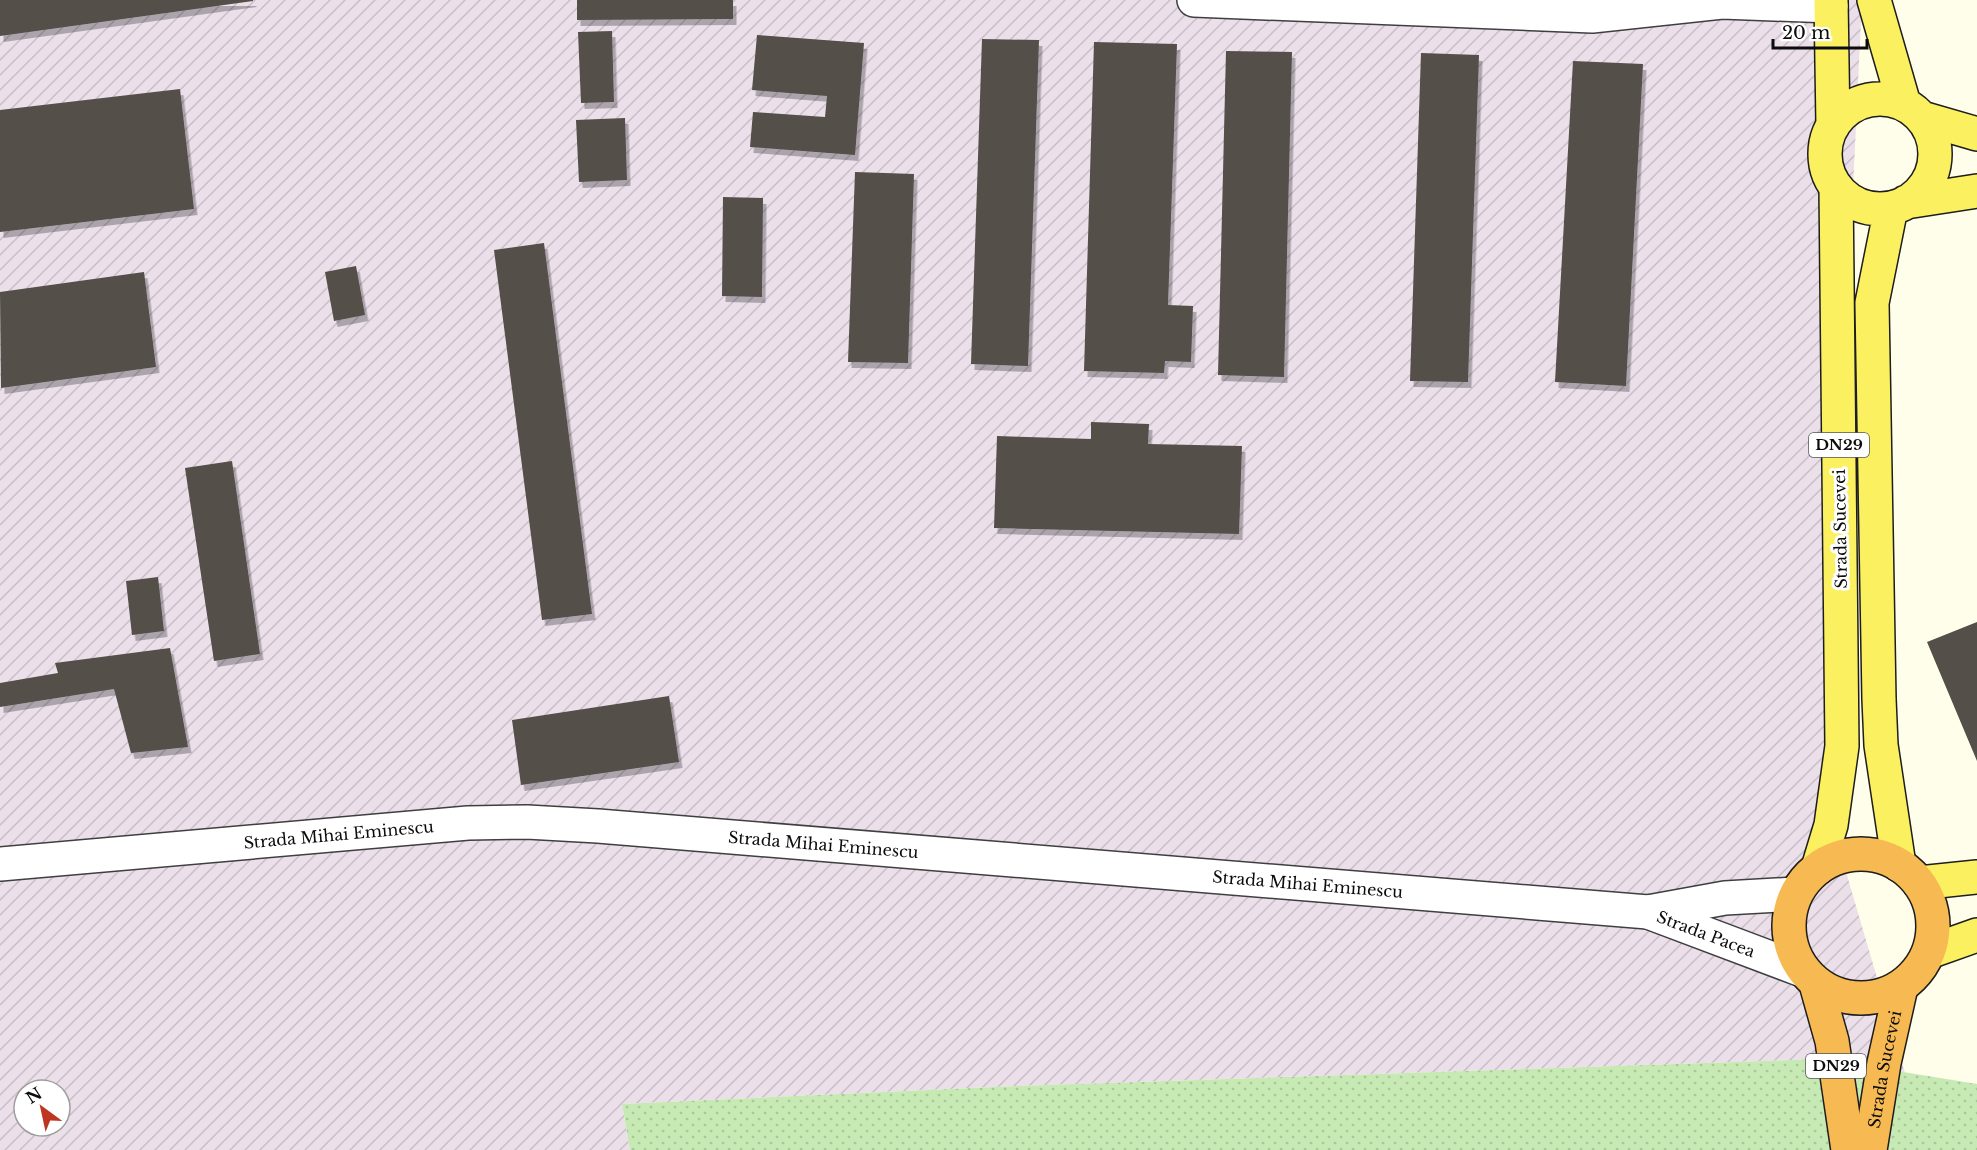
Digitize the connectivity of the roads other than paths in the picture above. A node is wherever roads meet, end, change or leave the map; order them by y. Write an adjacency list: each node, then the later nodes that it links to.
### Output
1 (1194, 0): 3 (street)
2 (1874, 0): 4 (main road)
3 (1831, 3): 5 (main road)
4 (1913, 111): 5 (main road); 6 (main road); 9 (main road)
5 (1833, 126): 7 (main road)
6 (1977, 134)
7 (1836, 187): 9 (main road); 11 (main road, Strada Sucevei / DN29)
8 (1977, 191): 9 (main road)
9 (1898, 205): 12 (main road, DN29)
10 (0, 864): 15 (street, Strada Mihai Eminescu)
11 (1818, 868): 12 (highway, DN29); 14 (highway, DN29)
12 (1909, 874): 13 (main road); 17 (highway, DN29)
13 (1977, 877)
14 (1795, 894): 15 (street, Strada Pacea); 18 (highway, DN29)
15 (1648, 912): 18 (street, Strada Pacea)
16 (1977, 935): 17 (main road)
17 (1929, 952): 19 (highway, DN29)
18 (1809, 977): 19 (highway); 20 (highway, Strada Sucevei / DN29)
19 (1901, 987): 21 (highway, Strada Sucevei / DN29)
20 (1848, 1150)
21 (1870, 1150)

